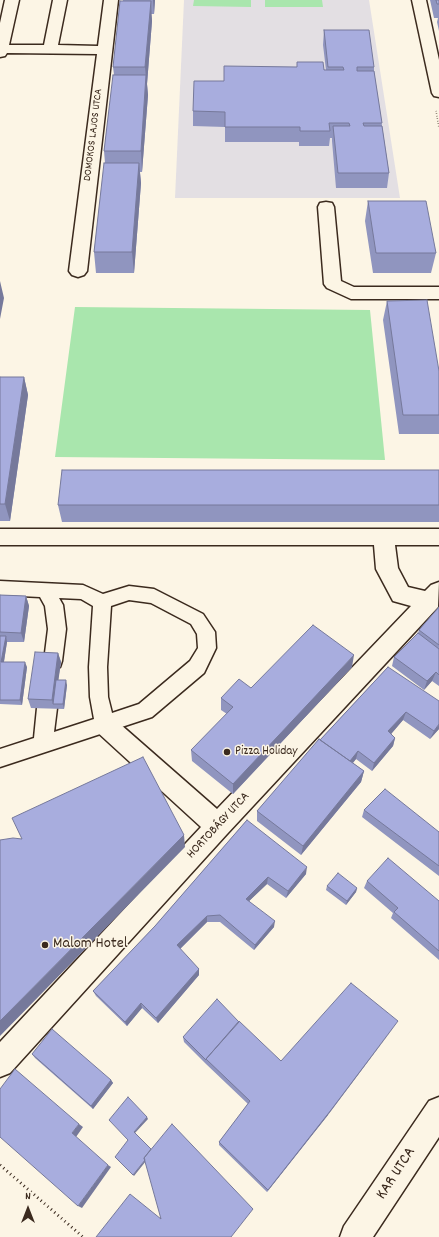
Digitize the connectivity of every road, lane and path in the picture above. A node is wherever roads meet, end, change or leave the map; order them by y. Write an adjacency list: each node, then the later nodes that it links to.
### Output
1 (12, 0): 7 (street)
2 (60, 0): 5 (street)
3 (111, 0): 6 (street, DOMOKOS LAJOS UTCA)
4 (419, 0): 8 (street)
5 (50, 50): 6 (street); 7 (street)
6 (104, 50): 10 (street, DOMOKOS LAJOS UTCA)
7 (0, 51)
8 (439, 92)
9 (326, 207): 11 (street)
10 (78, 271)
11 (439, 293)
12 (0, 537): 13 (street)
13 (383, 537): 14 (street); 17 (street)
14 (439, 537)
15 (0, 588): 16 (lane)
16 (45, 590): 18 (lane); 19 (lane)
17 (434, 596): 24 (street, HORTOBÁGY UTCA)
18 (102, 602): 21 (lane); 21 (lane)
19 (53, 661)
20 (47, 708): 22 (lane)
21 (104, 724): 22 (lane); 24 (street)
22 (43, 744): 23 (lane)
23 (0, 758)
24 (218, 826): 25 (street, HORTOBÁGY UTCA)
25 (0, 1064)
26 (439, 1111): 29 (street, KAR UTCA)
27 (0, 1165): 28 (path)
28 (83, 1237)
29 (355, 1237)

